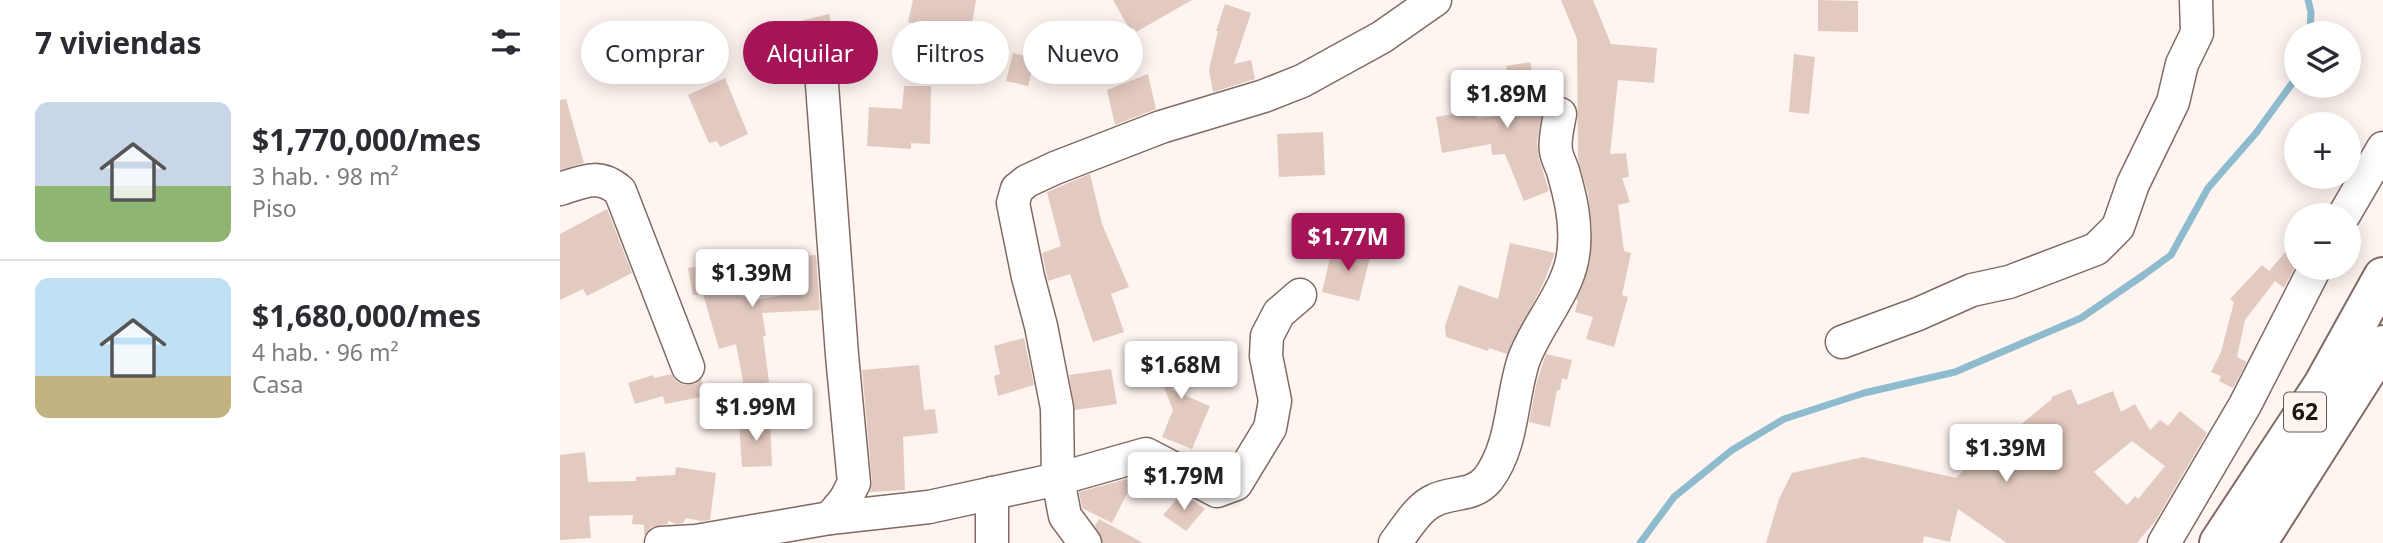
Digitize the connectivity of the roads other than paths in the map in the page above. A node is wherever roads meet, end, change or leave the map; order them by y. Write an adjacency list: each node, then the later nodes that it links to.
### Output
1 (1435, 0): 14 (street)
2 (2196, 0): 11 (street)
3 (822, 84): 16 (street)
4 (1560, 114): 21 (street)
5 (2383, 148): 7 (street)
6 (560, 189): 13 (street)
7 (2351, 203)
8 (2383, 276): 23 (highway, 62)
9 (2309, 280): 22 (street)
10 (1300, 295): 14 (street)
11 (1842, 342)
12 (2383, 345): 17 (highway, 62)
13 (688, 367)
14 (1058, 479): 15 (street); 20 (street)
15 (992, 493): 16 (street); 19 (street)
16 (830, 518): 18 (street)
17 (2264, 540)
18 (672, 543)
19 (992, 543)
20 (1085, 543)
21 (1395, 543)
22 (2164, 543)
23 (2219, 543)

